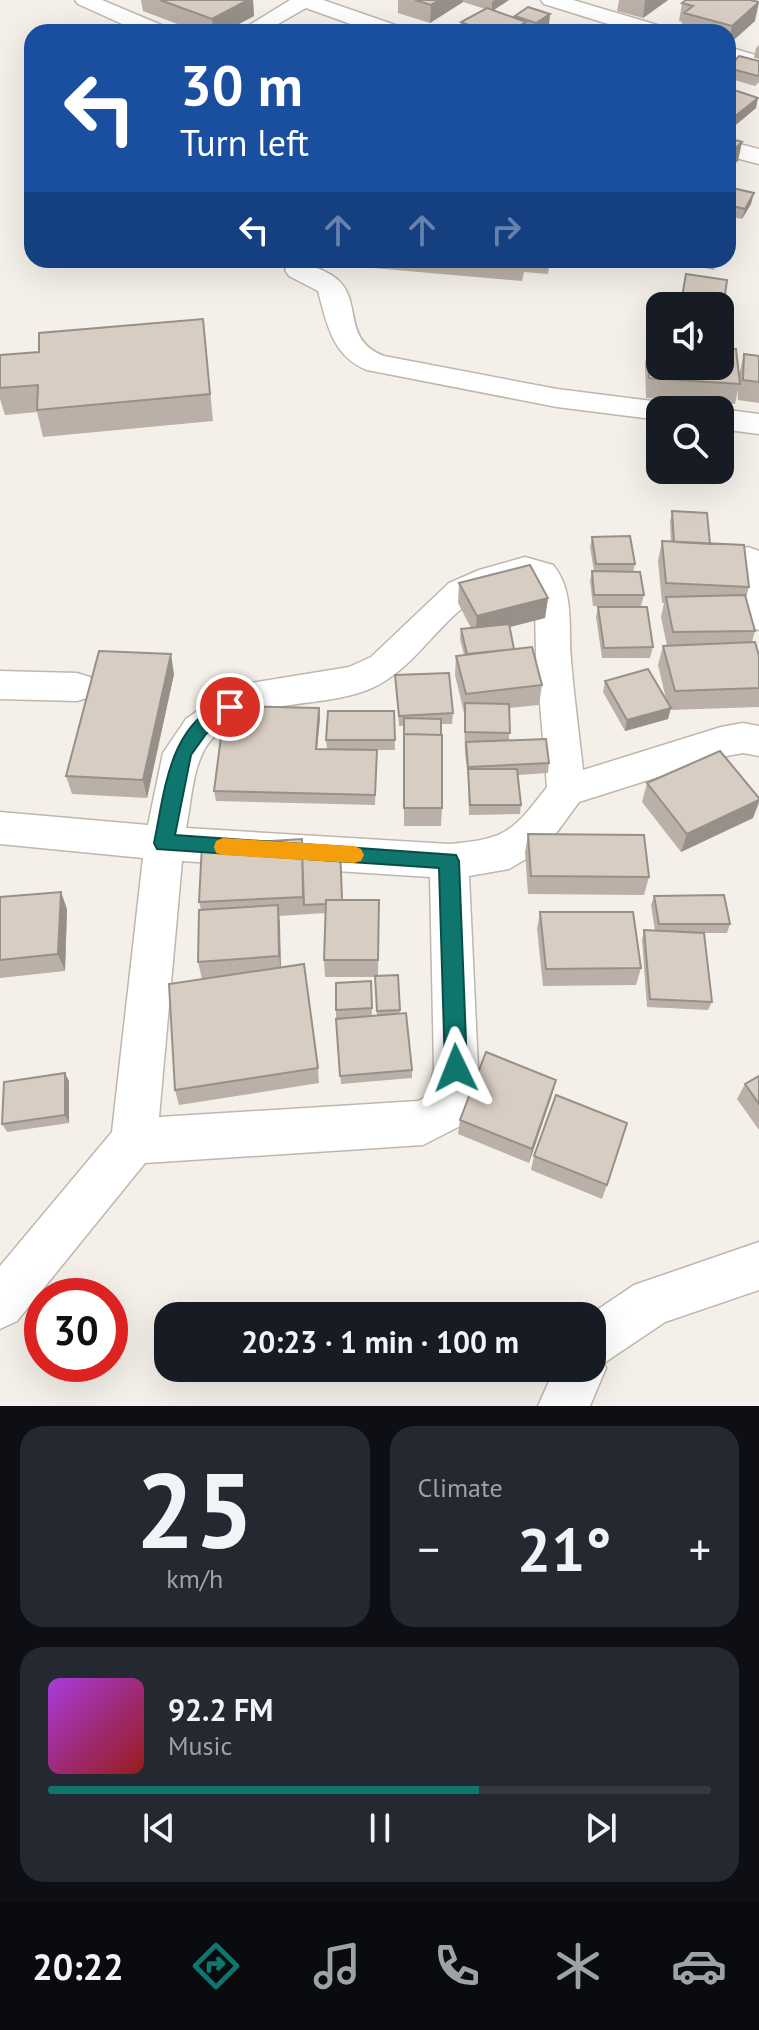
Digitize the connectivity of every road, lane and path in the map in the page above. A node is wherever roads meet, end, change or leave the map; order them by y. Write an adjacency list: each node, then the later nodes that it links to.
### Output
1 (85, 0): 4 (street)
2 (304, 0): 5 (street); 6 (street)
3 (551, 0): 7 (street)
4 (140, 24)
5 (263, 24)
6 (371, 24)
7 (630, 24)
8 (736, 56): 9 (street)
9 (759, 63)
10 (736, 150): 11 (street)
11 (759, 157)
12 (298, 270): 13 (street)
13 (646, 409)
14 (734, 421): 15 (street)
15 (759, 424)
16 (748, 559): 17 (street)
17 (759, 617)
18 (0, 685): 19 (street)
19 (77, 687)
20 (759, 741): 21 (street)
21 (566, 791): 23 (street); 24 (street)
22 (0, 828): 23 (street)
23 (164, 843): 24 (street); 25 (street)
24 (449, 861): 25 (street)
25 (134, 1141): 27 (street)
26 (759, 1266): 28 (street)
27 (0, 1304)
28 (606, 1333)
29 (575, 1382): 30 (street)
30 (564, 1406)

